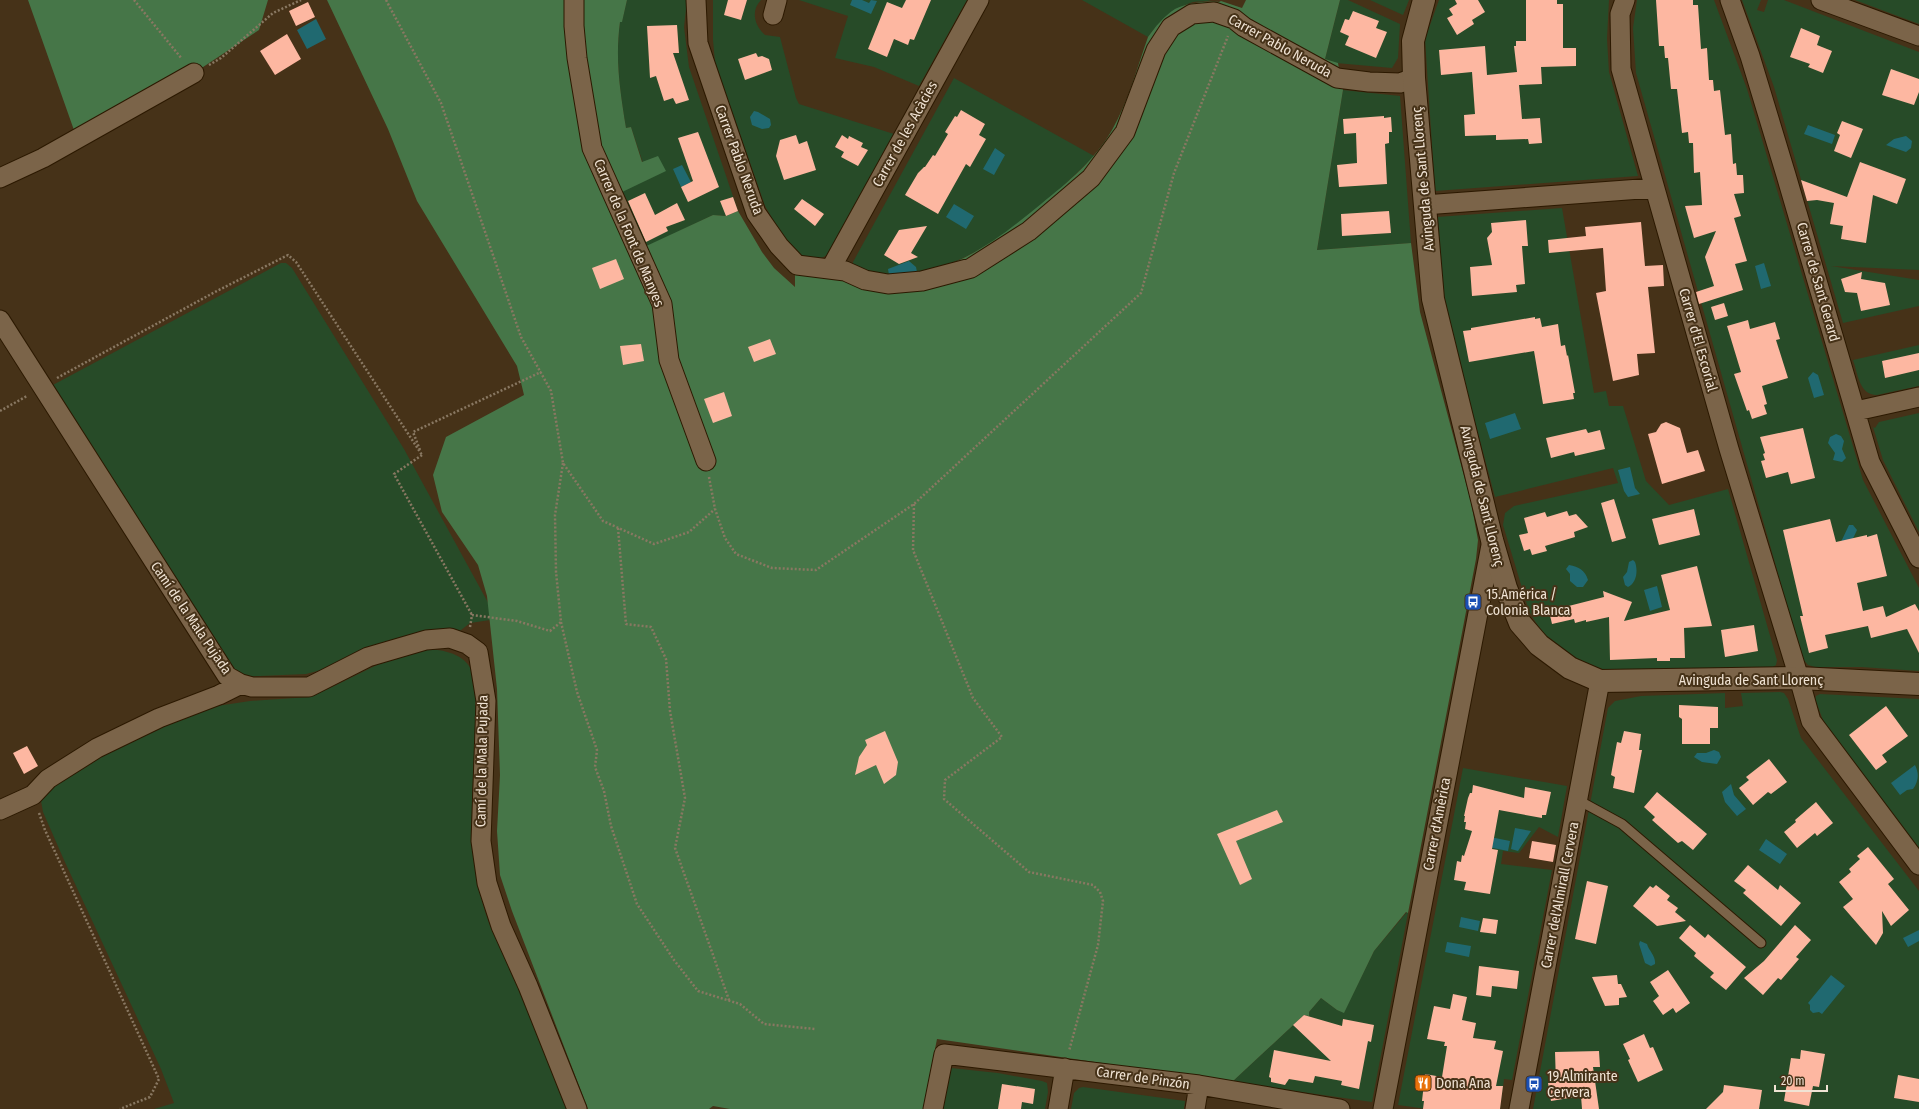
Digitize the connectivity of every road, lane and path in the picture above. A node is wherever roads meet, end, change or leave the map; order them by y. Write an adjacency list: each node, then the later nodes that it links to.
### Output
1 (134, 0): 13 (path)
2 (301, 0): 13 (path)
3 (386, 0): 20 (path)
4 (574, 0): 26 (street, Carrer de la Font de Manyes)
5 (696, 0): 18 (street, Carrer Pablo Neruda)
6 (979, 0): 18 (street, Carrer de les Acàcies)
7 (1424, 0): 14 (street, Avinguda de Sant Llorenç)
8 (1625, 0): 16 (street, Carrer d'El Escorial)
9 (1730, 0): 24 (street, Carrer de Sant Gerard)
10 (1821, 0): 12 (street)
11 (1234, 19): 14 (street, Carrer Pablo Neruda); 18 (street, Carrer Pablo Neruda); 28 (path)
12 (1919, 36)
13 (194, 73): 15 (street)
14 (1414, 78): 17 (street, Avinguda de Sant Llorenç)
15 (0, 178)
16 (1654, 188): 17 (street); 36 (street, Carrer d'El Escorial)
17 (1424, 205): 31 (street, Avinguda de Sant Llorenç)
18 (831, 268)
19 (0, 320): 21 (street, Camí de la Mala Pujada)
20 (541, 372): 25 (path); 27 (path)
21 (42, 387): 23 (path); 25 (path); 38 (street, Camí de la Mala Pujada)
22 (1919, 397): 24 (street)
23 (0, 411)
24 (1856, 411): 32 (street, Carrer de Sant Gerard)
25 (422, 455): 33 (path)
26 (706, 461): 29 (path)
27 (563, 463): 30 (path); 34 (path)
28 (914, 504): 29 (path); 47 (path)
29 (715, 509): 30 (path)
30 (618, 527): 45 (path)
31 (1492, 540): 37 (street, Avinguda de Sant Llorenç); 55 (street, Carrer d'Amèrica)
32 (1919, 558)
33 (472, 615): 34 (path); 35 (path)
34 (561, 622): 45 (path)
35 (467, 644): 38 (street, Camí de la Mala Pujada); 50 (street, Camí de la Mala Pujada)
36 (1799, 678): 37 (street, Avinguda de Sant Llorenç); 39 (street, Avinguda de Sant Llorenç); 43 (street, Carrer d'El Escorial)
37 (1600, 681): 41 (street, Carrer del'Almirall Cervera)
38 (241, 684): 40 (street)
39 (1919, 684)
40 (33, 795): 42 (street); 49 (path)
41 (1578, 800): 44 (lane); 56 (street, Carrer del'Almirall Cervera)
42 (0, 810)
43 (1919, 865)
44 (1761, 943)
45 (729, 1000): 46 (path)
46 (815, 1029)
47 (1067, 1059): 48 (street, Carrer de Pinzón); 51 (street, Carrer de Pinzón); 52 (street)
48 (1199, 1085): 53 (street); 54 (street, Carrer de Pinzón)
49 (120, 1109)
50 (577, 1109)
51 (933, 1109)
52 (1058, 1109)
53 (1195, 1109)
54 (1340, 1109)
55 (1383, 1109)
56 (1519, 1109)

